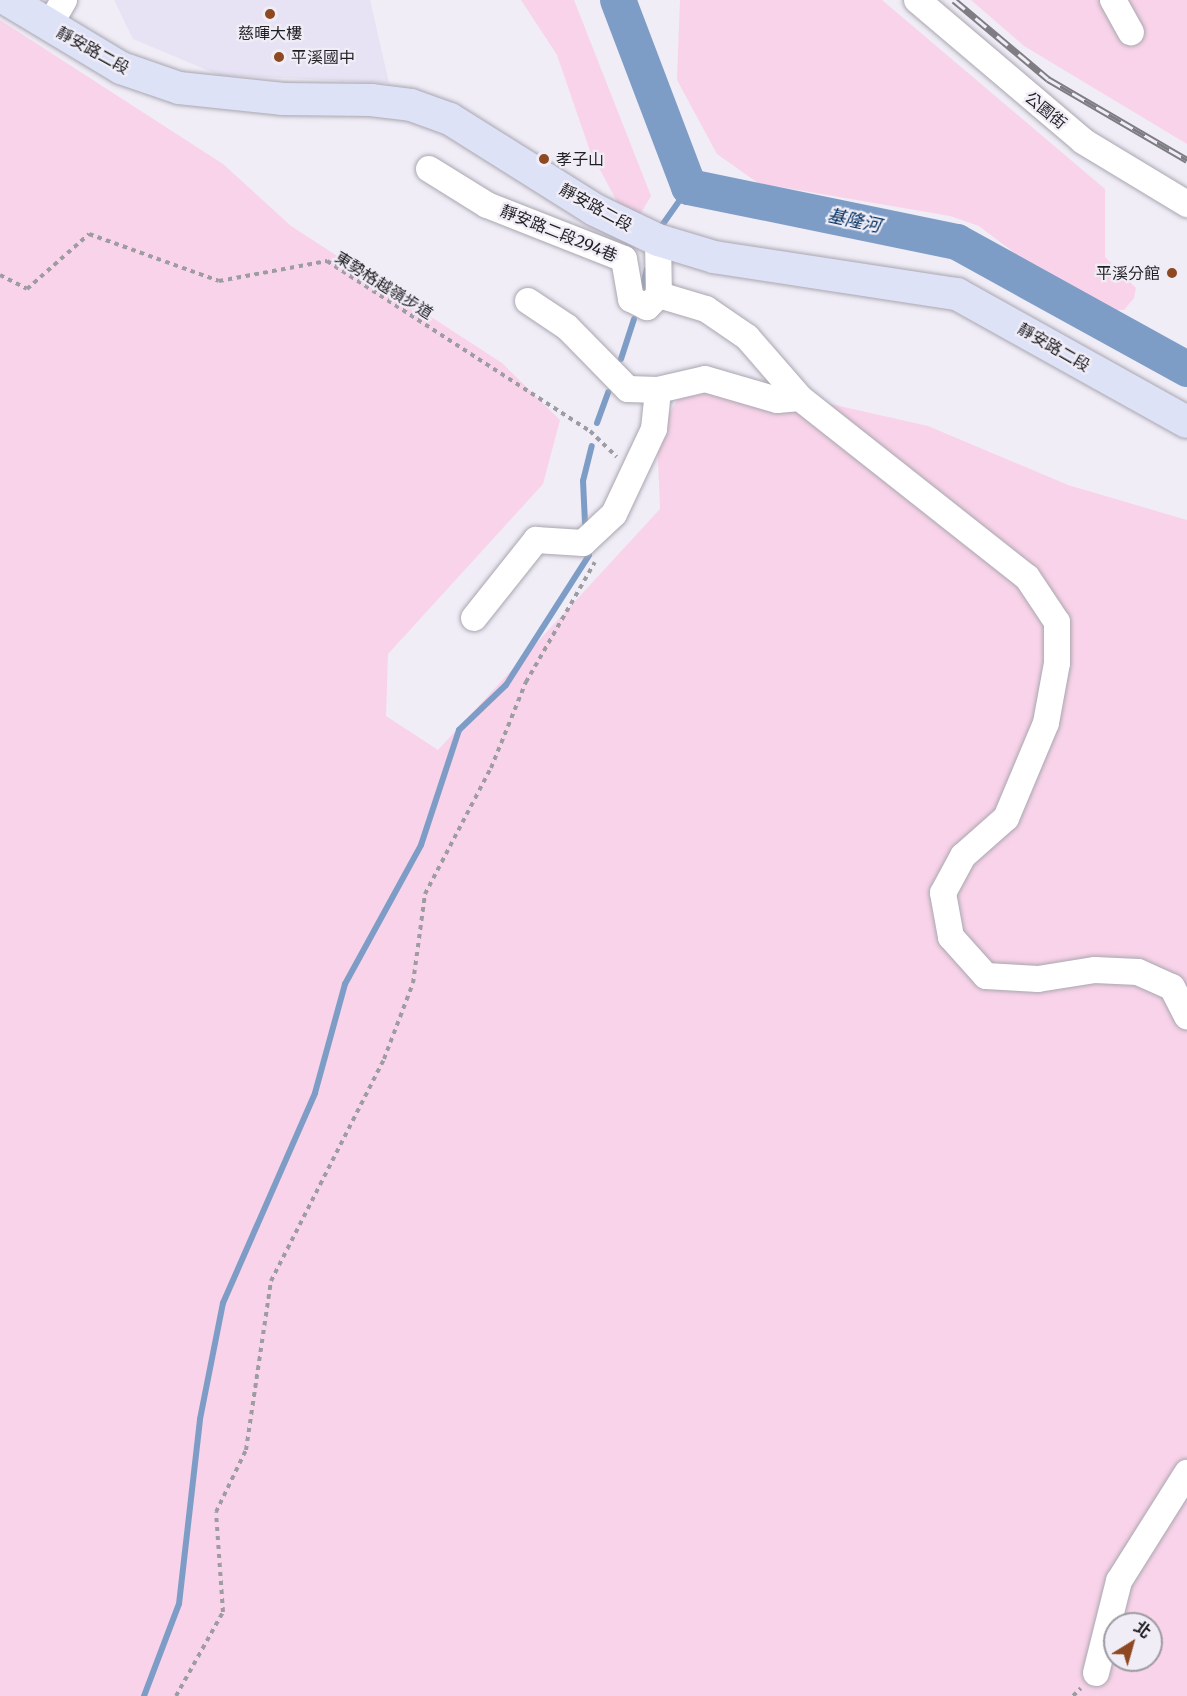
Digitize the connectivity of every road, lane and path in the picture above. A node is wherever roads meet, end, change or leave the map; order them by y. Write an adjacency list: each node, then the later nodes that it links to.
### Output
1 (8, 0): 4 (main road, 靜安路二段)
2 (917, 0): 7 (street, 公園街)
3 (1113, 0): 5 (street)
4 (57, 13): 8 (main road, 靜安路二段)
5 (1131, 32)
6 (429, 169): 10 (street, 靜安路二段294巷)
7 (1187, 204)
8 (650, 237): 10 (street); 14 (main road, 靜安路二段)
9 (0, 275): 15 (path, 東勢格越嶺步道)
10 (659, 295): 13 (street)
11 (528, 301): 12 (street)
12 (658, 390): 13 (street); 15 (street)
13 (800, 398): 18 (street)
14 (1187, 422)
15 (635, 474): 17 (street)
16 (597, 558): 21 (path)
17 (474, 618)
18 (1187, 1016)
19 (1186, 1478): 20 (street)
20 (1096, 1674)
21 (176, 1696)

